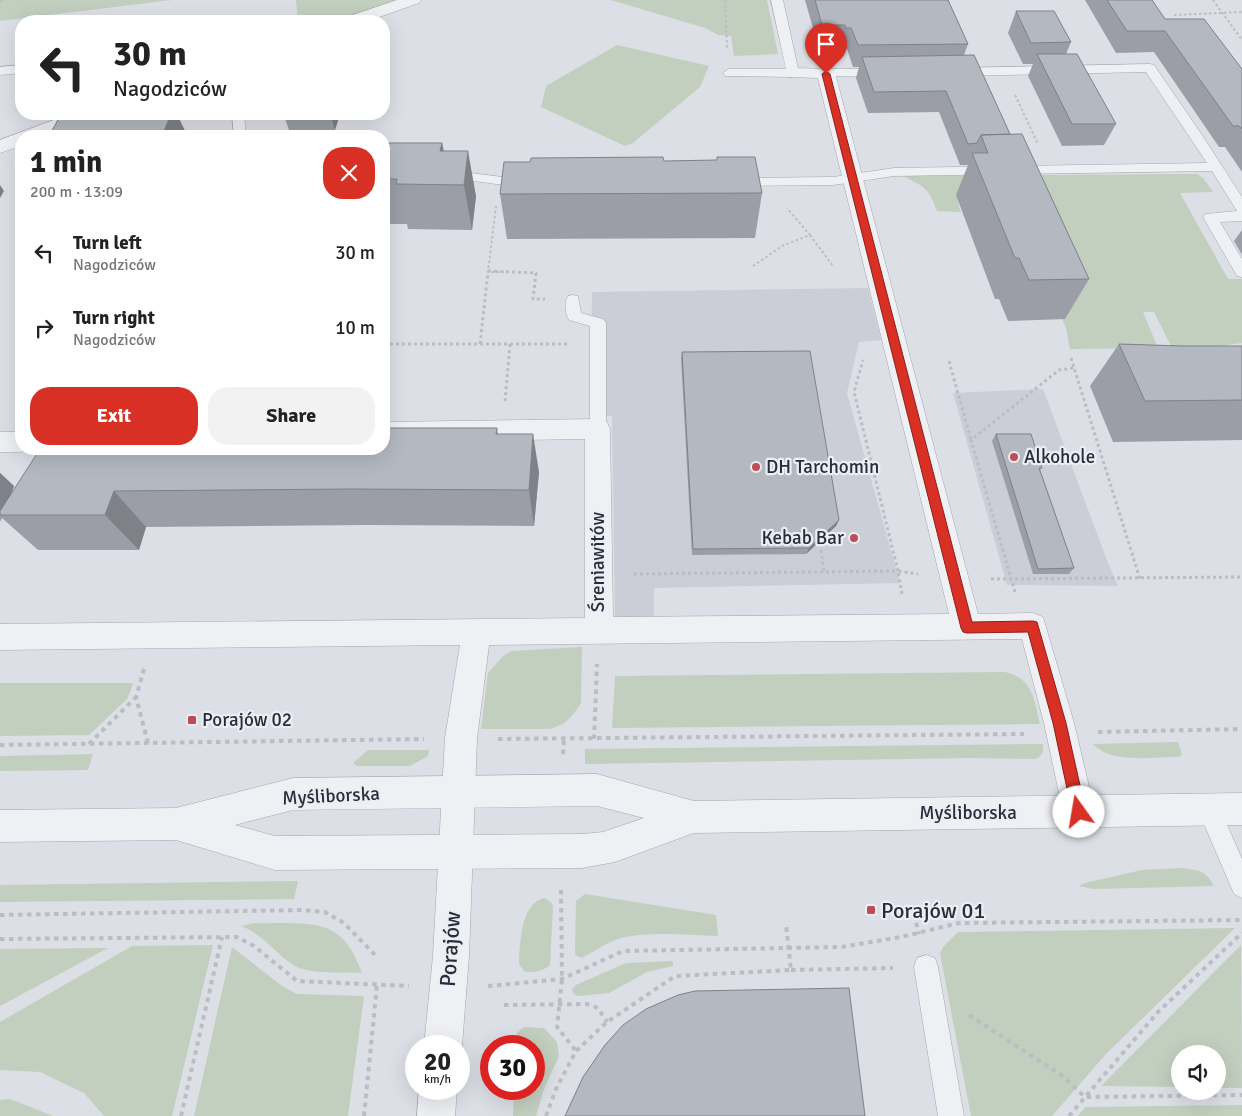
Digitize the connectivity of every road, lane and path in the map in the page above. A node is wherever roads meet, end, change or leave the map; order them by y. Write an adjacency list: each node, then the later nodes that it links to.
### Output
1 (4, 0): 6 (path)
2 (413, 0): 9 (street)
3 (725, 0): 12 (path)
4 (777, 0): 17 (lane)
5 (1213, 0): 7 (path)
6 (0, 1)
7 (1222, 12): 8 (path); 10 (path); 11 (path)
8 (1242, 12)
9 (370, 15)
10 (1174, 15)
11 (1242, 40)
12 (727, 49)
13 (15, 70): 14 (lane)
14 (0, 71)
15 (1003, 71): 16 (lane); 25 (lane); 26 (path)
16 (946, 72)
17 (793, 73): 19 (lane); 20 (street)
18 (896, 73): 20 (lane)
19 (729, 74)
20 (826, 74): 28 (street)
21 (70, 120): 22 (street)
22 (44, 130)
23 (15, 141): 24 (street)
24 (0, 147)
25 (1215, 167): 26 (lane); 33 (lane)
26 (1050, 170): 28 (lane)
27 (430, 174): 29 (lane)
28 (852, 179): 31 (lane); 61 (street)
29 (498, 181): 32 (lane); 38 (path)
30 (718, 182): 31 (lane)
31 (766, 182): 35 (path)
32 (544, 184)
33 (1242, 208)
34 (1242, 214): 39 (lane)
35 (810, 235): 36 (path); 37 (path)
36 (753, 266)
37 (833, 266)
38 (488, 272): 40 (path); 42 (path)
39 (1242, 272)
40 (573, 300): 49 (lane)
41 (390, 344): 42 (path)
42 (480, 344): 43 (path)
43 (510, 344): 44 (path); 50 (path)
44 (569, 344)
45 (864, 357): 56 (path)
46 (1071, 358): 48 (path)
47 (949, 361): 52 (path)
48 (1074, 368): 52 (path); 60 (path)
49 (598, 429): 50 (street); 58 (street, Śreniawitów)
50 (502, 431): 51 (street)
51 (390, 432)
52 (971, 440): 62 (path)
53 (0, 442): 54 (street)
54 (15, 442)
55 (821, 550): 57 (path)
56 (898, 571): 57 (path); 61 (path)
57 (824, 572): 58 (path)
58 (598, 574): 65 (street, Śreniawitów)
59 (1242, 577): 60 (path)
60 (1140, 578): 62 (path)
61 (954, 579): 62 (path); 64 (street)
62 (1012, 579): 63 (path)
63 (1028, 626): 64 (street, Śreniawitów); 71 (street)
64 (967, 628): 65 (street, Śreniawitów)
65 (598, 630): 66 (street); 73 (path)
66 (476, 632): 67 (street); 72 (street)
67 (154, 634): 68 (street); 69 (path)
68 (0, 638)
69 (136, 697): 74 (path); 75 (path)
70 (1242, 729): 71 (path)
71 (1062, 733): 73 (path); 80 (street)
72 (461, 738): 73 (path); 74 (path); 77 (street)
73 (594, 739)
74 (148, 743): 75 (path)
75 (89, 744): 76 (path)
76 (0, 745)
77 (458, 792): 81 (street, Myśliborska); 82 (street, Myśliborska); 84 (street)
78 (1209, 810): 79 (street, Myśliborska); 80 (street, Myśliborska); 85 (lane)
79 (1242, 810)
80 (1079, 812): 81 (street, Myśliborska)
81 (694, 817): 84 (street, Myśliborska)
82 (176, 824): 83 (street, Myśliborska); 84 (street, Myśliborska)
83 (0, 826)
84 (455, 852): 98 (street, Porajów)
85 (1242, 886)
86 (0, 915): 93 (path)
87 (1242, 920): 92 (path)
88 (786, 924): 92 (path)
89 (1242, 933): 105 (path)
90 (222, 937): 91 (path); 97 (path); 107 (path)
91 (0, 940)
92 (789, 947): 94 (path); 95 (path)
93 (376, 956)
94 (791, 970): 96 (path); 101 (path)
95 (562, 979): 98 (path); 99 (path)
96 (927, 979): 105 (path); 111 (lane)
97 (377, 985): 98 (path); 108 (path)
98 (448, 987): 102 (street, Porajów)
99 (559, 1005): 100 (path); 101 (path); 103 (path)
100 (504, 1006)
101 (607, 1022): 103 (path)
102 (444, 1035)
103 (576, 1051): 110 (path)
104 (1242, 1095): 105 (path)
105 (1085, 1097): 112 (path)
106 (437, 1100): 109 (street)
107 (182, 1116)
108 (364, 1116)
109 (436, 1116)
110 (546, 1116)
111 (951, 1116)
112 (1069, 1116)

